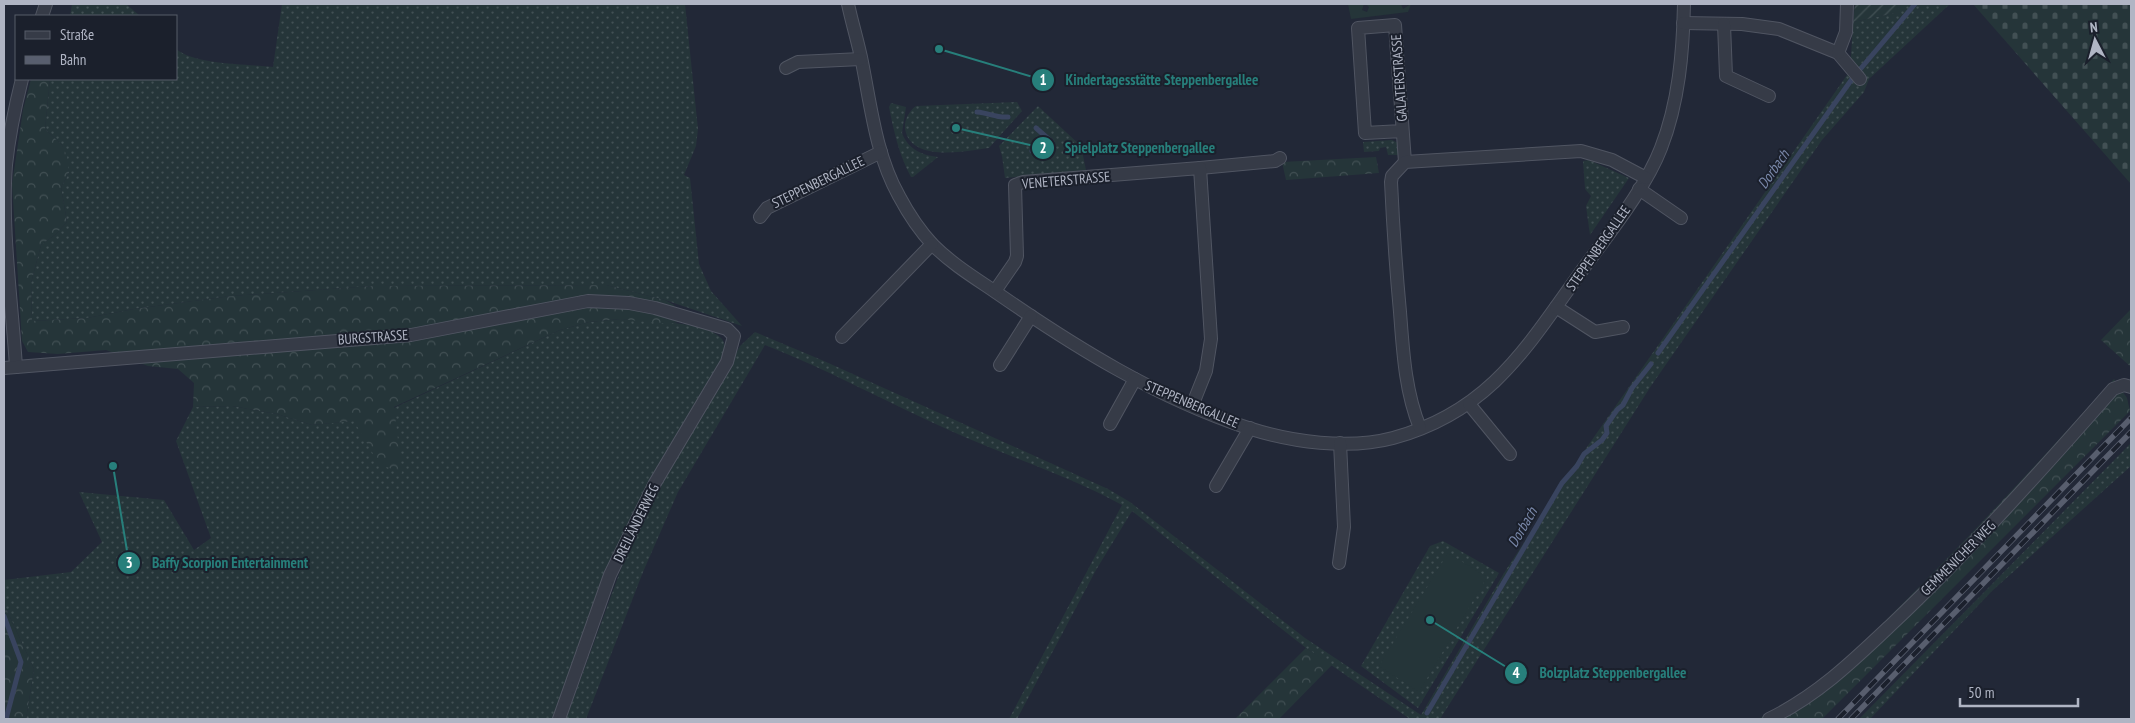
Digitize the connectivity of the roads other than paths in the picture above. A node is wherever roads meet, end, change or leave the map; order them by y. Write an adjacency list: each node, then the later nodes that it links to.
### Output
1 (848, 4): 7 (street, STEPPENBERGALLEE)
2 (1684, 4): 4 (street, STEPPENBERGALLEE)
3 (1847, 4): 6 (street)
4 (1684, 23): 5 (street); 17 (street, STEPPENBERGALLEE)
5 (1724, 24): 6 (street); 11 (street)
6 (1838, 53): 9 (street)
7 (861, 59): 8 (street); 13 (street, STEPPENBERGALLEE)
8 (786, 68)
9 (1860, 79)
10 (22, 80): 28 (street)
11 (1769, 96)
12 (1402, 131): 12 (street, GALATERSTRASSE); 15 (street, GALATERSTRASSE)
13 (881, 152): 18 (street, STEPPENBERGALLEE); 20 (street, STEPPENBERGALLEE)
14 (1280, 158): 16 (street, VENETERSTRASSE)
15 (1404, 162): 17 (street); 35 (street)
16 (1200, 168): 21 (street, VENETERSTRASSE); 32 (street)
17 (1642, 183): 19 (street); 22 (street, STEPPENBERGALLEE)
18 (760, 217)
19 (1681, 218)
20 (932, 244): 21 (street, STEPPENBERGALLEE); 26 (street)
21 (995, 291): 23 (street, STEPPENBERGALLEE)
22 (1556, 307): 24 (street); 31 (street, STEPPENBERGALLEE)
23 (1031, 316): 27 (street); 29 (street, STEPPENBERGALLEE)
24 (1623, 327)
25 (734, 336): 28 (street, BURGSTRASSE); 40 (street, DREILÄNDERWEG)
26 (842, 337)
27 (1000, 365)
28 (10, 368)
29 (1135, 379): 32 (street, STEPPENBERGALLEE); 33 (street, STEPPENBERGALLEE)
30 (2131, 387): 41 (street, GEMMENICHER WEG)
31 (1469, 404): 35 (street, STEPPENBERGALLEE); 37 (street)
32 (1192, 406): 34 (street, STEPPENBERGALLEE)
33 (1110, 424)
34 (1250, 428): 36 (street, STEPPENBERGALLEE); 38 (street, STEPPENBERGALLEE)
35 (1420, 428): 36 (street, STEPPENBERGALLEE)
36 (1340, 443): 39 (street)
37 (1510, 454)
38 (1216, 486)
39 (1339, 563)
40 (559, 719)
41 (1769, 719)

